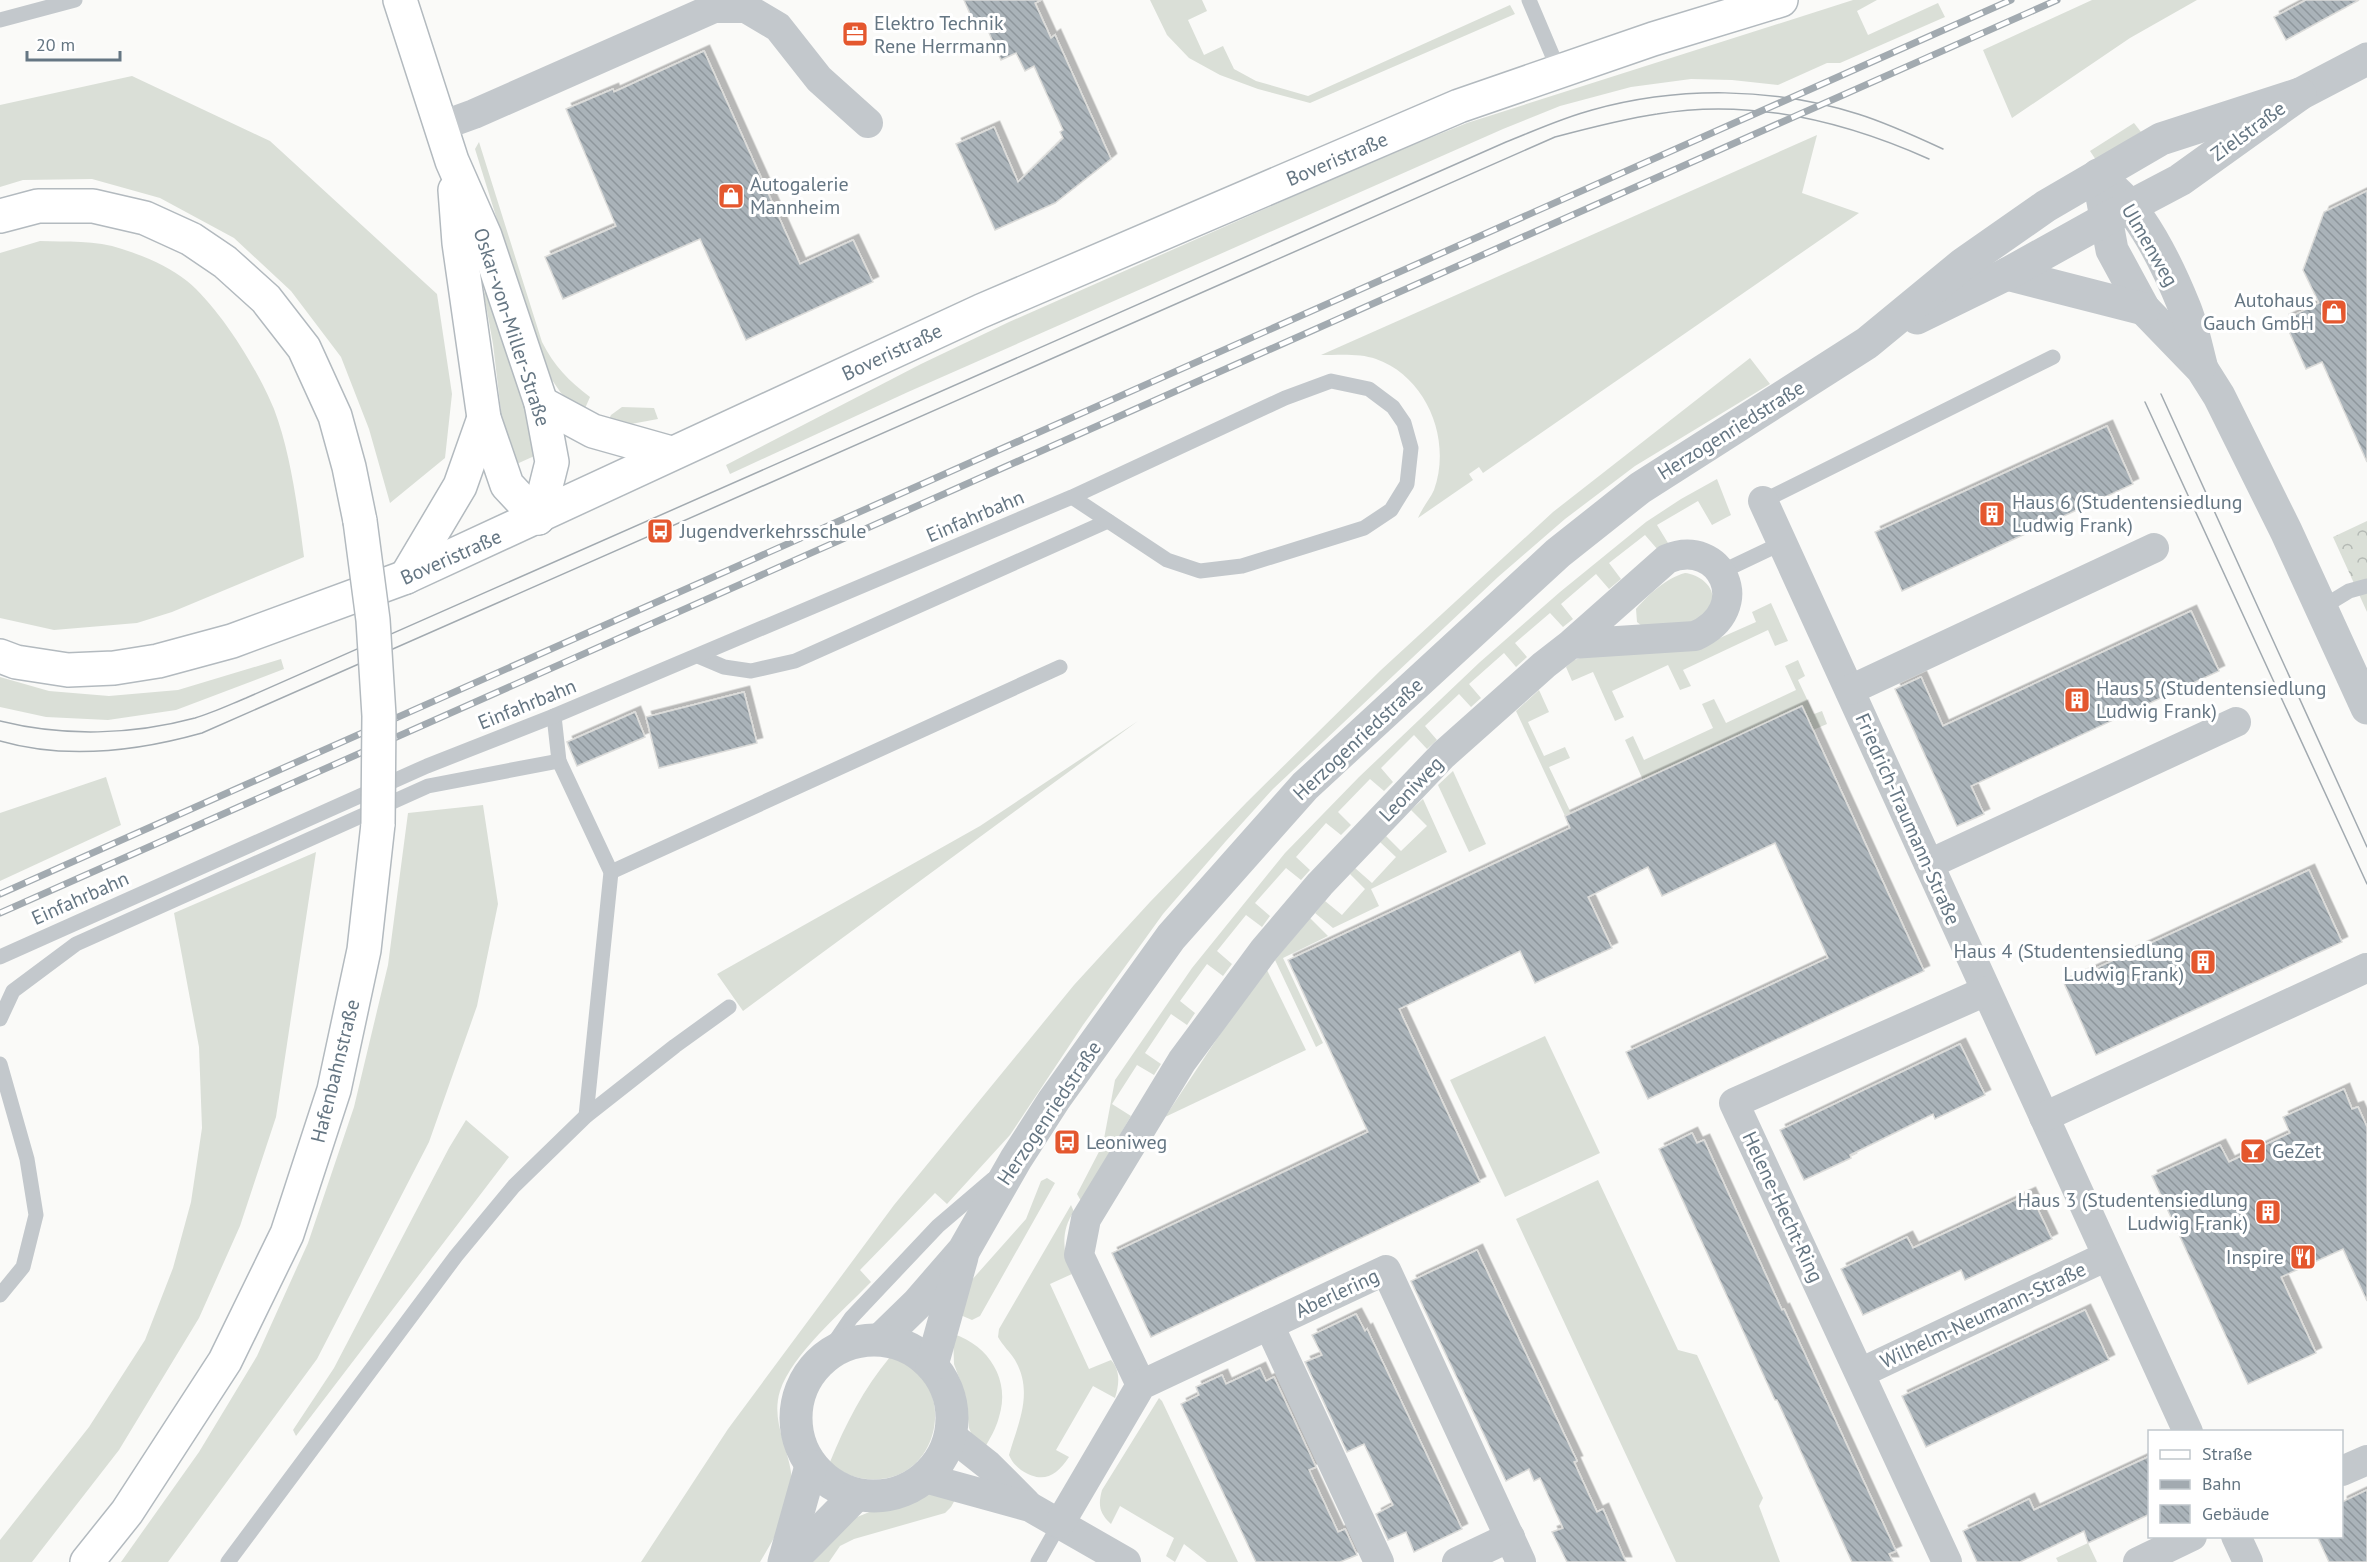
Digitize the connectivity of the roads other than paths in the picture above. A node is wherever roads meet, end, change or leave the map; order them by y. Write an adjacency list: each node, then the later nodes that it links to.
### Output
1 (75, 0): 5 (lane)
2 (400, 0): 10 (main road, Oskar-von-Miller-Straße)
3 (1529, 0): 7 (lane)
4 (1780, 0): 7 (main road, Boveristraße)
5 (0, 20)
6 (2367, 59): 8 (street, Zielstraße)
7 (1559, 71): 22 (main road, Boveristraße)
8 (2301, 94): 12 (street, Herzogenriedstraße); 13 (street, Zielstraße)
9 (868, 123): 10 (street)
10 (441, 126): 11 (main road, Oskar-von-Miller-Straße)
11 (452, 161): 20 (main road, Oskar-von-Miller-Straße); 21 (main road, Oskar-von-Miller-Straße)
12 (2098, 175): 13 (street, Ulmenweg); 17 (street, Herzogenriedstraße)
13 (2118, 212): 15 (street, Herzogenriedstraße); 16 (street, Ulmenweg); 19 (street, Ulmenweg)
14 (0, 216): 74 (main road, Hafenbahnstraße, bridge)
15 (2007, 274): 16 (street); 17 (street, Herzogenriedstraße)
16 (2144, 309): 19 (street, Ulmenweg)
17 (1867, 343): 52 (street, Herzogenriedstraße)
18 (2053, 357): 24 (lane)
19 (2202, 369): 32 (street, Ulmenweg)
20 (541, 403): 22 (main road); 25 (main road, Oskar-von-Miller-Straße)
21 (484, 417): 25 (main road, Oskar-von-Miller-Straße); 30 (main road)
22 (671, 453): 25 (main road, Boveristraße)
23 (1072, 497): 26 (lane, Einfahrbahn); 26 (lane, Einfahrbahn); 35 (lane, Einfahrbahn)
24 (1762, 501): 27 (street, Friedrich-Traumann-Straße)
25 (538, 518): 30 (main road, Boveristraße)
26 (1108, 521): 35 (lane)
27 (1782, 543): 29 (lane); 37 (street, Friedrich-Traumann-Straße)
28 (2154, 548): 37 (street)
29 (1721, 572): 33 (street, Leoniweg); 33 (street)
30 (406, 578): 34 (main road, Boveristraße)
31 (2367, 586): 32 (lane)
32 (2321, 608): 38 (street, Ulmenweg)
33 (1571, 644): 61 (street, Leoniweg)
34 (0, 656)
35 (698, 656): 39 (lane, Einfahrbahn)
36 (1060, 667): 43 (lane)
37 (1850, 690): 42 (street, Friedrich-Traumann-Straße)
38 (2367, 708)
39 (555, 716): 41 (lane); 44 (lane, Einfahrbahn)
40 (2236, 722): 42 (street)
41 (559, 761): 43 (lane); 48 (lane)
42 (1929, 864): 46 (street, Friedrich-Traumann-Straße)
43 (611, 872): 50 (lane)
44 (0, 957)
45 (2366, 969): 51 (street)
46 (1986, 991): 51 (street, Friedrich-Traumann-Straße); 60 (street, Helene-Hecht-Ring)
47 (729, 1007): 50 (lane)
48 (0, 1019)
49 (0, 1064): 55 (lane)
50 (586, 1116): 75 (lane)
51 (2044, 1117): 54 (street, Friedrich-Traumann-Straße)
52 (1016, 1159): 53 (street, Herzogenriedstraße); 58 (lane)
53 (964, 1250): 57 (street, Herzogenriedstraße); 59 (street, Herzogenriedstraße)
54 (2107, 1256): 60 (street, Wilhelm-Neumann-Straße); 62 (street, Friedrich-Traumann-Straße)
55 (0, 1295)
56 (1269, 1325): 61 (street, Aberlering); 73 (street, Aberlering); 80 (street)
57 (881, 1340): 58 (street); 59 (street)
58 (825, 1356): 65 (street)
59 (932, 1365): 63 (street)
60 (1860, 1373): 82 (street, Helene-Hecht-Ring)
61 (1141, 1385): 70 (street)
62 (2188, 1430)
63 (950, 1435): 67 (street); 69 (street)
64 (2367, 1460): 66 (street)
65 (811, 1466): 68 (street); 76 (street)
66 (2343, 1471)
67 (925, 1478): 68 (street); 69 (street)
68 (856, 1495): 77 (street)
69 (1030, 1507): 70 (street)
70 (1060, 1523): 78 (lane); 79 (street)
71 (2188, 1538): 83 (street)
72 (2237, 1538): 84 (street)
73 (1515, 1550): 81 (street)
74 (87, 1562)
75 (228, 1562)
76 (784, 1562)
77 (790, 1562)
78 (1038, 1562)
79 (1126, 1562)
80 (1379, 1562)
81 (1457, 1562)
82 (1947, 1562)
83 (2138, 1562)
84 (2248, 1562)

